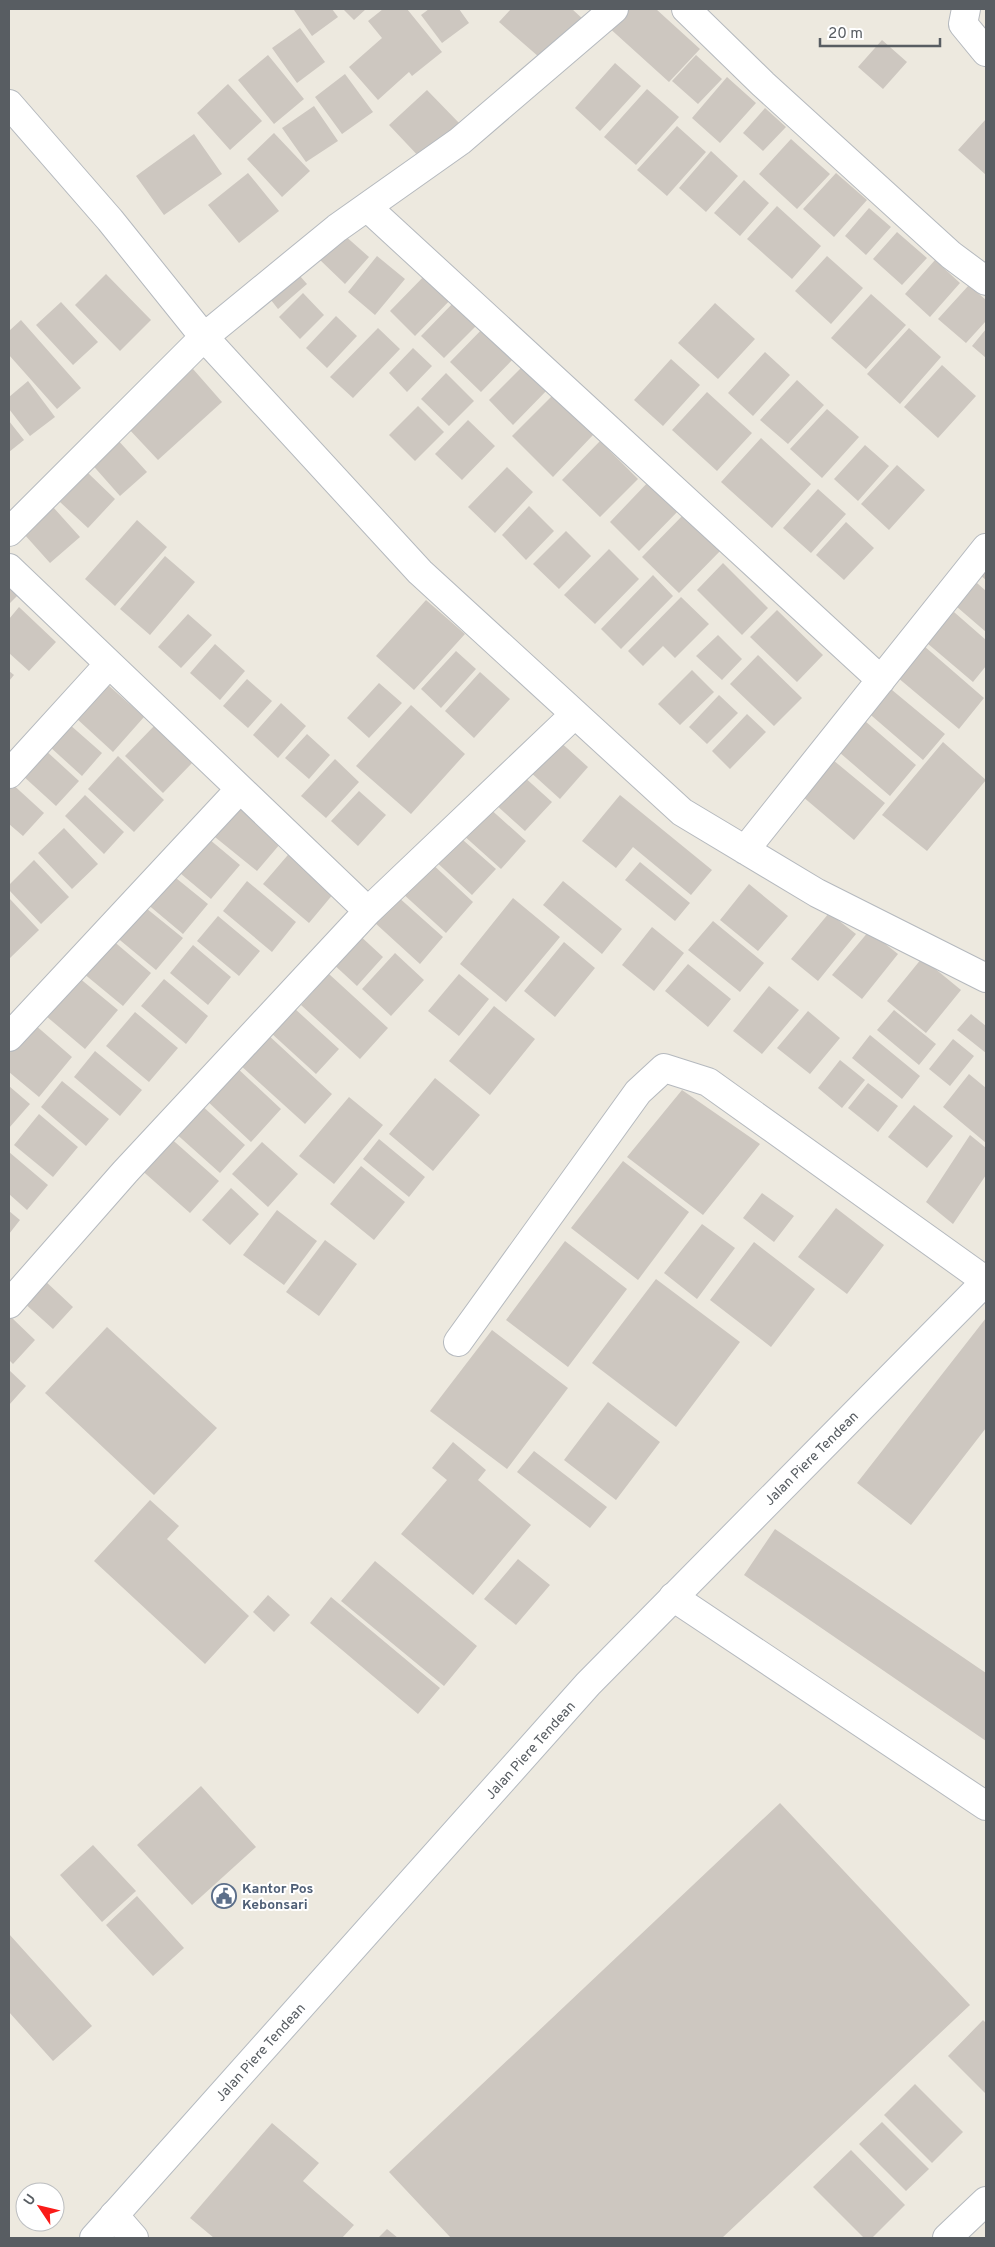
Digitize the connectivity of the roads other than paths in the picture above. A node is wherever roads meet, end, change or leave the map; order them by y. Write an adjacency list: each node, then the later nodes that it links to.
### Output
1 (614, 9): 6 (street)
2 (686, 9): 7 (street)
3 (966, 9): 4 (street)
4 (986, 52)
5 (9, 104): 8 (street)
6 (367, 207): 8 (street); 13 (street)
7 (986, 280)
8 (204, 337): 9 (street); 14 (street)
9 (9, 532)
10 (986, 548): 13 (street)
11 (9, 568): 12 (street)
12 (110, 664): 15 (street); 16 (street)
13 (881, 680): 17 (street)
14 (575, 714): 17 (street); 18 (street)
15 (9, 774)
16 (240, 789): 18 (street); 20 (street)
17 (745, 850): 19 (street)
18 (368, 911): 22 (street)
19 (986, 978)
20 (9, 1037)
21 (986, 1281): 23 (street); 24 (street, Jalan Piere Tendean)
22 (9, 1304)
23 (458, 1342)
24 (673, 1598): 25 (street); 27 (street, Jalan Piere Tendean)
25 (986, 1806)
26 (986, 2201): 30 (street)
27 (114, 2215): 28 (street, Jalan Piere Tendean); 29 (street)
28 (94, 2238)
29 (134, 2238)
30 (947, 2238)

